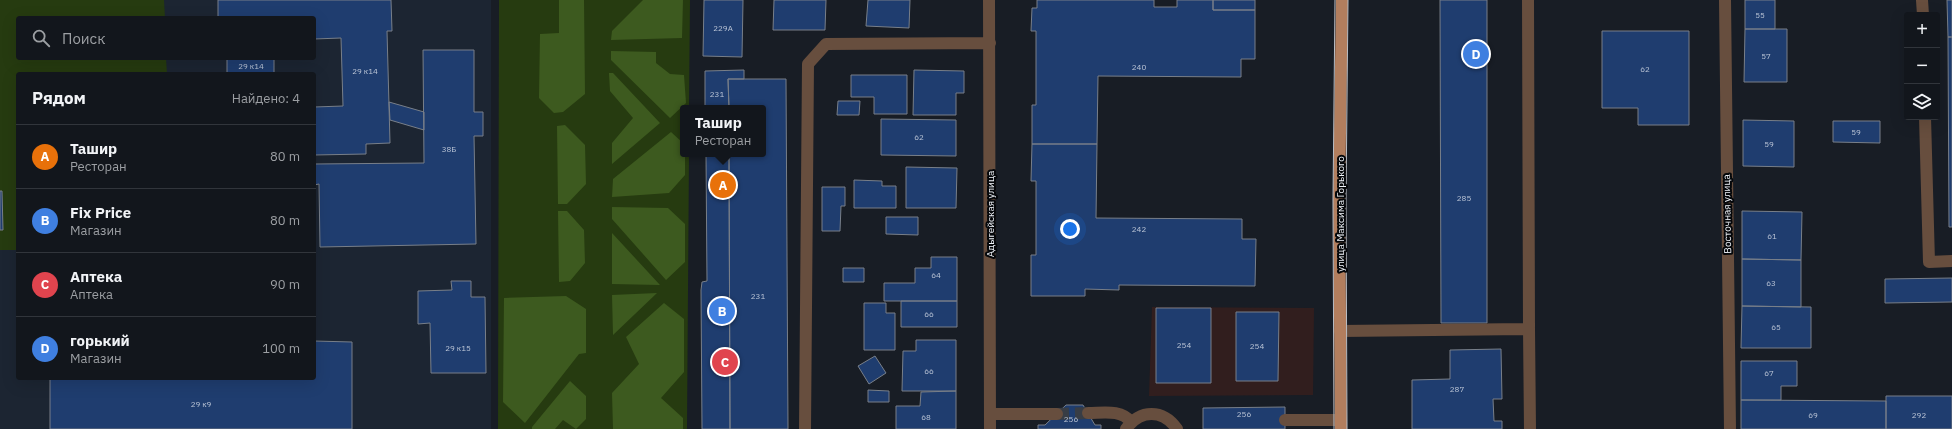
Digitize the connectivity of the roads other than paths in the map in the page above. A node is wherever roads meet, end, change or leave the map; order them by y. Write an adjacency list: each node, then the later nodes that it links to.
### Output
1 (990, 0): 7 (street, Адыгейская улица)
2 (1342, 0): 11 (main road, улица Максима Горького)
3 (1528, 0): 10 (street)
4 (1725, 0): 22 (street, Восточная улица)
5 (1922, 0): 6 (street)
6 (1923, 12)
7 (990, 43): 13 (street, Адыгейская улица); 18 (street)
8 (1925, 120): 9 (street)
9 (1952, 261)
10 (1530, 330): 11 (street); 21 (street)
11 (1340, 331): 16 (main road, улица Максима Горького)
12 (1088, 413): 17 (street)
13 (990, 414): 14 (street); 19 (street, Адыгейская улица)
14 (1058, 414)
15 (1285, 420): 16 (street)
16 (1341, 424)
17 (1128, 425): 20 (street)
18 (805, 429)
19 (990, 429)
20 (1177, 429)
21 (1530, 429)
22 (1730, 429)

